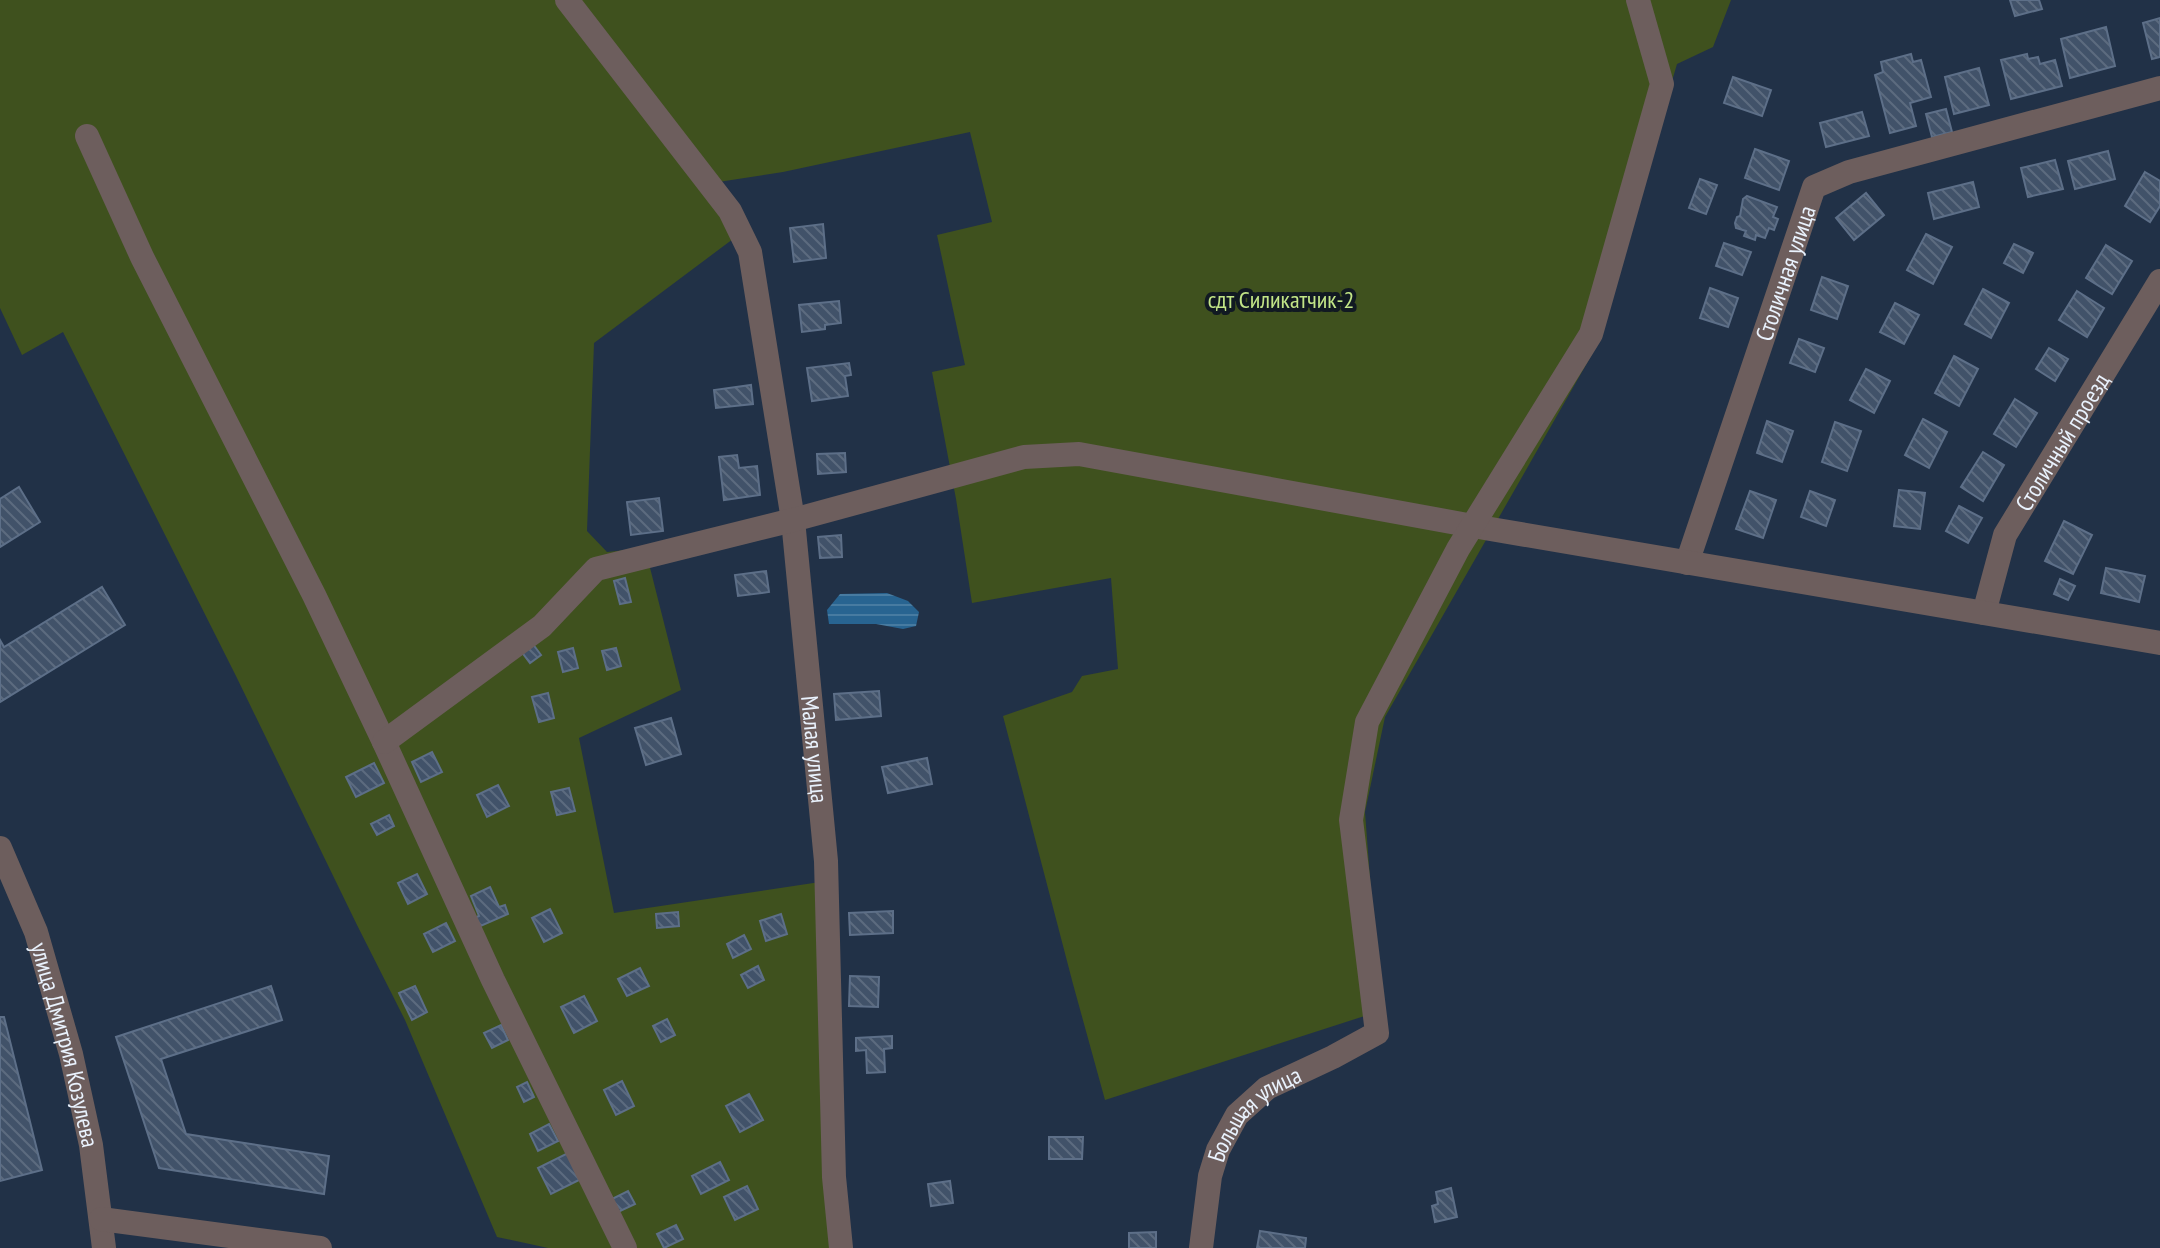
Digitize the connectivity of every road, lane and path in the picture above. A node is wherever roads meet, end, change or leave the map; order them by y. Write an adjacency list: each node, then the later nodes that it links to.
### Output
1 (567, 0): 6 (street, Малая улица)
2 (1638, 0): 7 (street)
3 (2160, 88): 8 (street, Столичная улица)
4 (87, 136): 11 (street)
5 (2160, 281): 9 (street, Столичный проезд)
6 (793, 520): 7 (street); 11 (street); 17 (street, Малая улица)
7 (1473, 526): 8 (street); 18 (street, Большая улица)
8 (1687, 563): 9 (street)
9 (1984, 613): 10 (street)
10 (2160, 643)
11 (384, 742): 16 (street)
12 (0, 848): 13 (street, улица Дмитрия Козулева)
13 (101, 1219): 14 (street, улица Дмитрия Козулева); 15 (street)
14 (104, 1248)
15 (320, 1248)
16 (625, 1248)
17 (841, 1248)
18 (1201, 1248)

